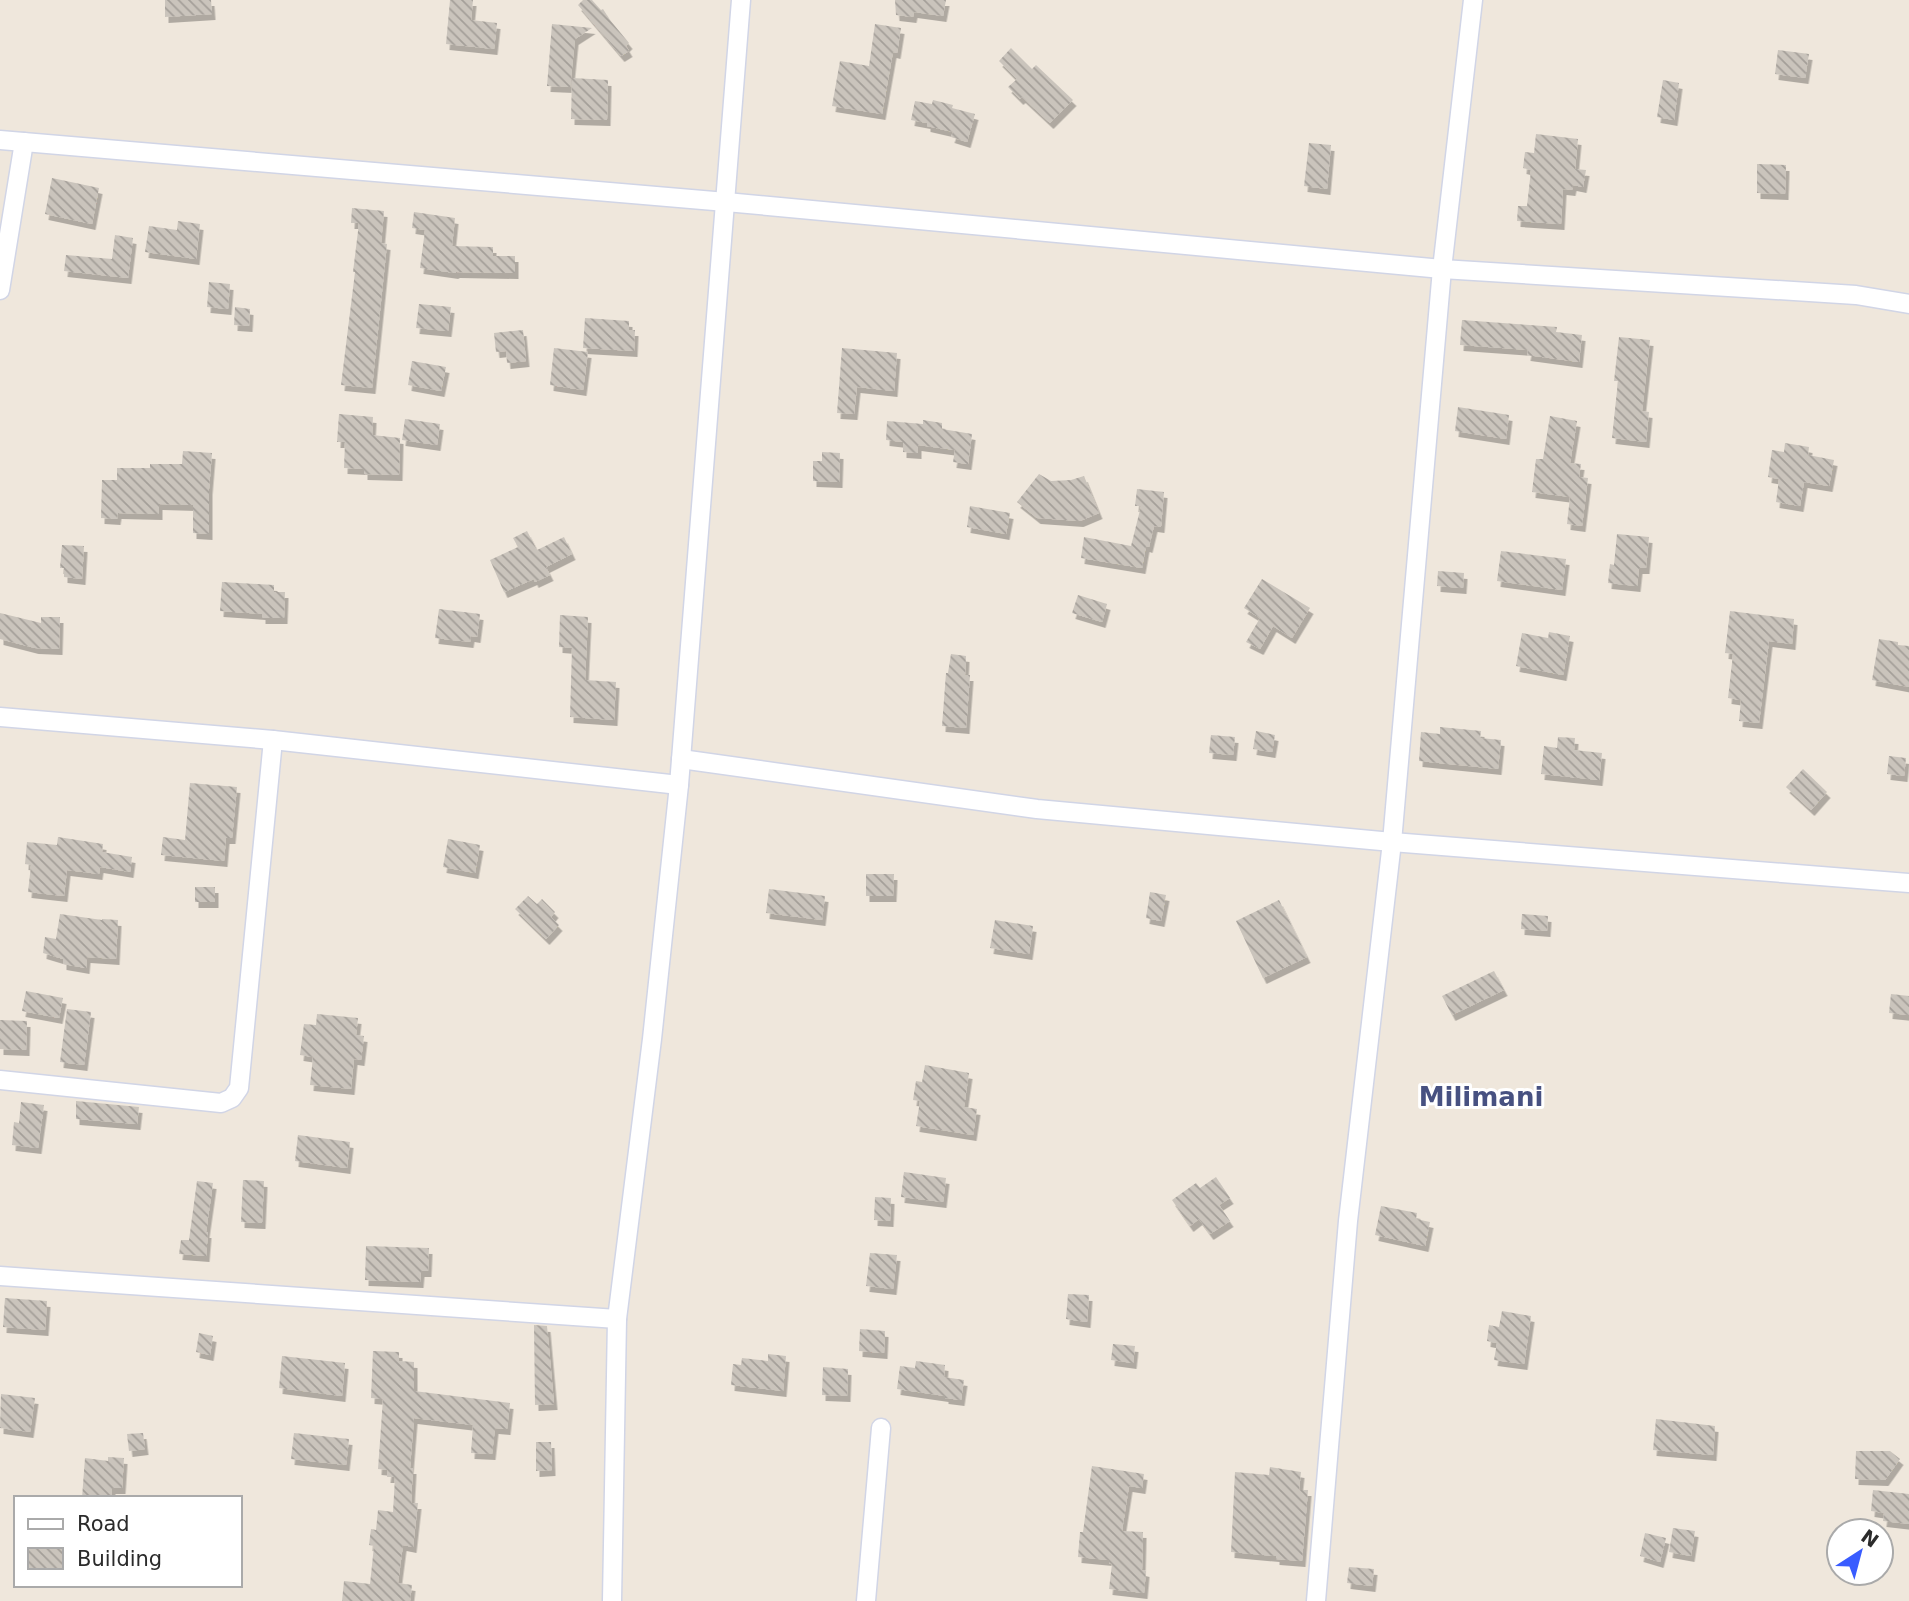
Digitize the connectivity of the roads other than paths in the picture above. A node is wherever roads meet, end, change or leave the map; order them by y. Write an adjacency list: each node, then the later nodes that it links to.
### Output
1 (741, 0): 5 (street)
2 (1473, 0): 6 (street)
3 (0, 140): 4 (street)
4 (23, 142): 5 (street); 7 (street)
5 (726, 202): 6 (street); 11 (street)
6 (1442, 270): 8 (street); 13 (street)
7 (0, 290)
8 (1909, 304)
9 (0, 717): 10 (street)
10 (273, 740): 12 (street); 15 (street)
11 (681, 759): 12 (street); 13 (street)
12 (679, 785): 17 (street)
13 (1392, 842): 14 (street); 21 (street)
14 (1909, 883)
15 (0, 1080)
16 (0, 1276): 17 (street)
17 (617, 1319): 19 (street)
18 (881, 1428): 20 (street)
19 (612, 1601)
20 (866, 1601)
21 (1316, 1601)

